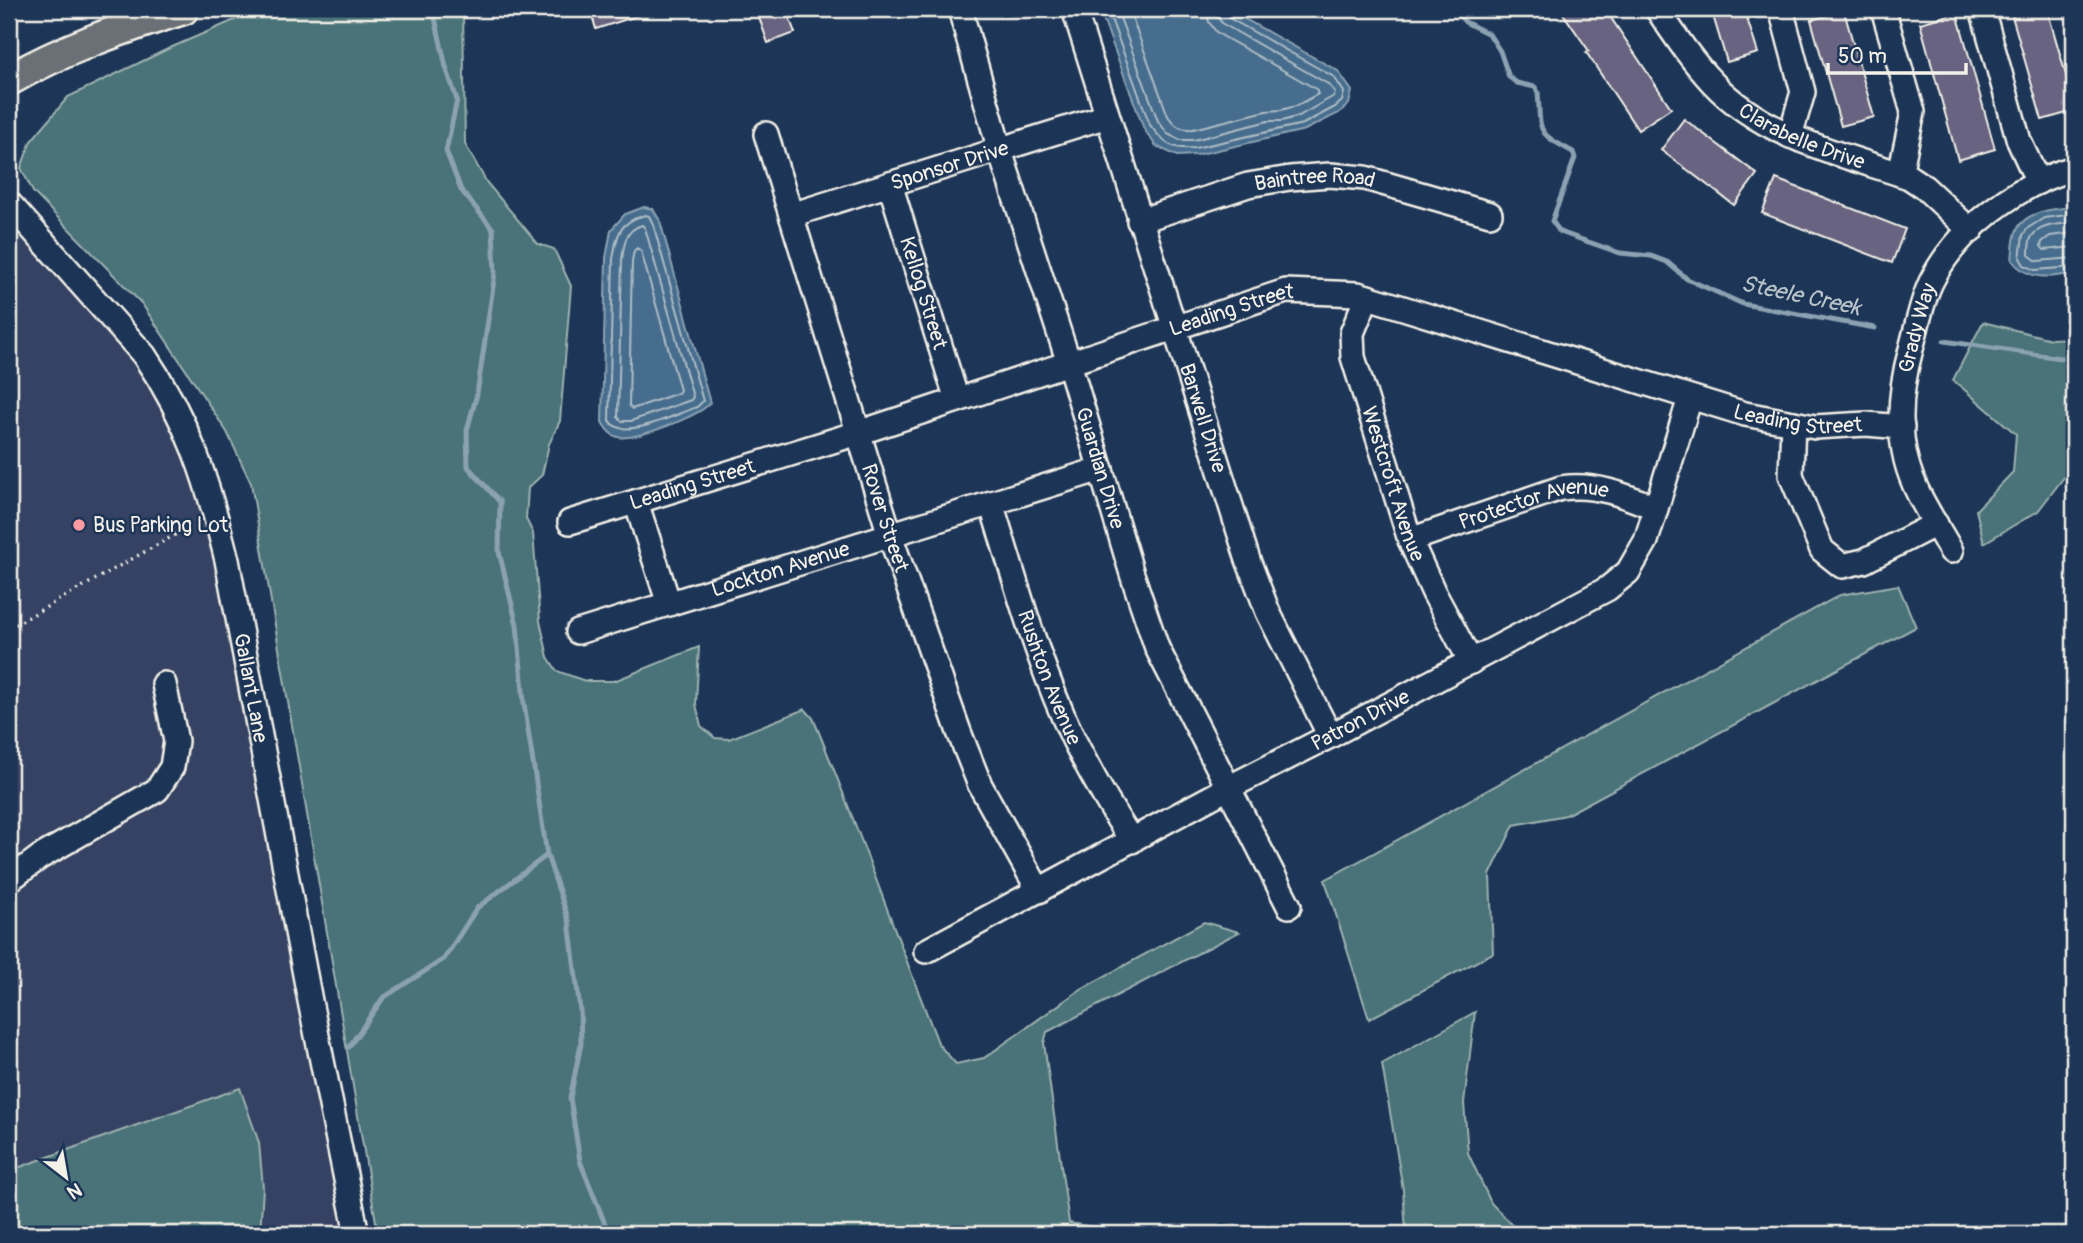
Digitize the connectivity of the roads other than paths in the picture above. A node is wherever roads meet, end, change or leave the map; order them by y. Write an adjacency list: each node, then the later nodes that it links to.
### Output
1 (183, 9): 8 (main road)
2 (960, 9): 12 (street, Guardian Drive)
3 (1074, 9): 9 (street, Barwell Drive)
4 (1657, 9): 11 (street, Clarabelle Drive)
5 (1781, 9): 11 (street)
6 (1883, 9): 14 (street)
7 (1982, 9): 15 (street)
8 (9, 80)
9 (1107, 116): 12 (street, Sponsor Drive); 20 (street, Barwell Drive)
10 (766, 134): 19 (street, Rover Street)
11 (1790, 136): 14 (street, Clarabelle Drive)
12 (1000, 151): 16 (street, Sponsor Drive); 24 (street, Guardian Drive)
13 (2074, 168): 15 (street, Grady Way)
14 (1900, 174): 21 (street, Clarabelle Drive)
15 (2038, 182): 21 (street, Grady Way)
16 (890, 184): 19 (street, Sponsor Drive); 26 (street, Kellog Street)
17 (9, 203): 50 (street, Gallant Lane)
18 (1490, 214): 20 (street, Baintree Road)
19 (791, 215): 29 (street, Rover Street)
20 (1139, 221): 23 (street, Barwell Drive)
21 (1971, 231): 28 (street, Grady Way)
22 (1367, 297): 23 (street, Leading Street); 25 (street, Leading Street); 37 (street, Westcroft Avenue)
23 (1175, 328): 24 (street, Leading Street); 43 (street, Barwell Drive)
24 (1069, 363): 26 (street, Leading Street); 30 (street, Guardian Drive)
25 (1690, 398): 27 (street, Leading Street); 33 (street, Patron Drive)
26 (957, 400): 29 (street, Leading Street)
27 (1793, 423): 28 (street, Leading Street); 35 (street)
28 (1902, 427): 35 (street, Grady Way)
29 (859, 433): 31 (street, Leading Street); 36 (street, Rover Street)
30 (1101, 469): 32 (street, Lockton Avenue); 44 (street, Guardian Drive)
31 (636, 502): 34 (street, Leading Street); 39 (street)
32 (991, 503): 36 (street, Lockton Avenue); 45 (street, Rushton Avenue)
33 (1656, 508): 37 (street, Protector Avenue); 41 (street, Patron Drive)
34 (570, 522)
35 (1936, 524): 38 (street, Grady Way)
36 (890, 535): 39 (street, Lockton Avenue); 47 (street, Rover Street)
37 (1410, 540): 41 (street, Westcroft Avenue)
38 (1951, 551)
39 (669, 604): 40 (street, Lockton Avenue)
40 (578, 632)
41 (1471, 662): 43 (street, Patron Drive)
42 (164, 684): 46 (street)
43 (1330, 736): 44 (street, Patron Drive)
44 (1228, 788): 45 (street, Patron Drive); 48 (street, Guardian Drive)
45 (1132, 841): 47 (street, Patron Drive)
46 (9, 880)
47 (1040, 891): 49 (street, Patron Drive)
48 (1289, 906)
49 (926, 951)
50 (357, 1234)

